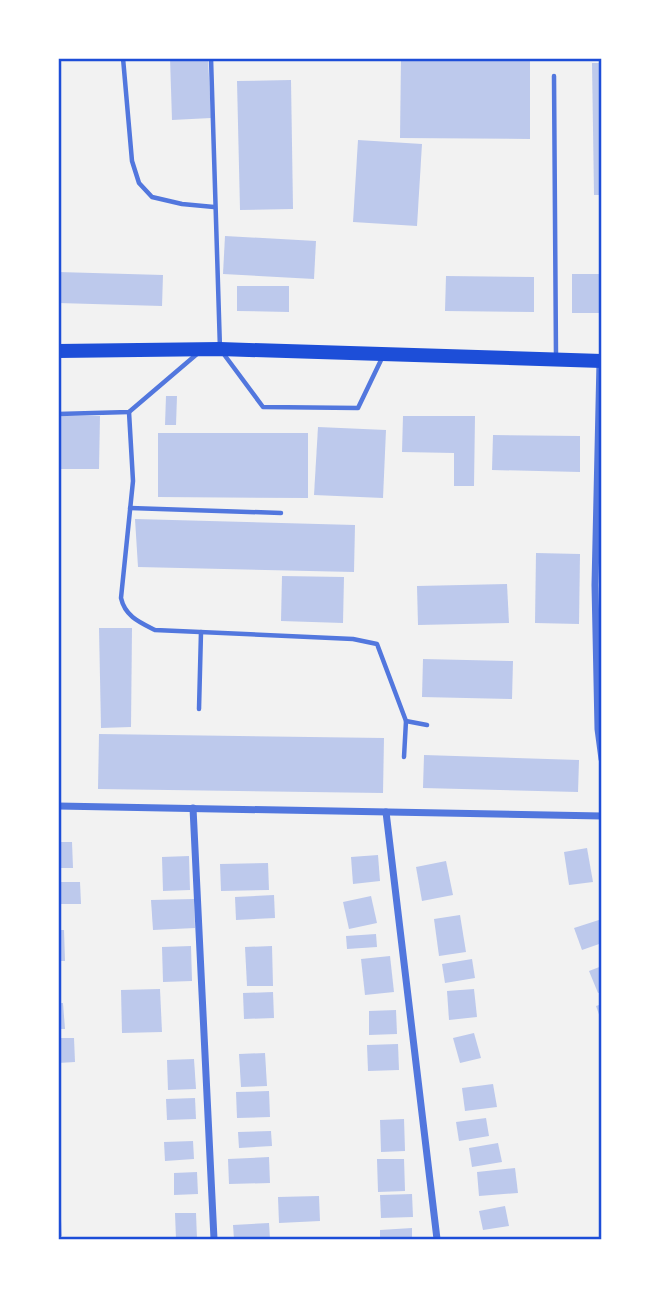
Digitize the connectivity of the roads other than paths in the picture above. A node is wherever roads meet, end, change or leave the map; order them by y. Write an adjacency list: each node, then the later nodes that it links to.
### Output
1 (123, 58): 4 (lane)
2 (211, 58): 4 (lane)
3 (554, 76): 9 (lane)
4 (214, 207): 6 (lane)
5 (202, 349): 6 (main road); 7 (main road); 11 (lane)
6 (219, 349): 8 (main road); 8 (lane)
7 (58, 351)
8 (384, 355): 9 (main road)
9 (556, 360): 10 (main road)
10 (601, 361): 20 (street)
11 (129, 412): 12 (lane); 13 (lane)
12 (58, 414)
13 (130, 508): 14 (lane); 15 (lane)
14 (281, 513)
15 (201, 632): 16 (lane); 17 (lane)
16 (199, 709)
17 (406, 721): 18 (lane); 19 (lane)
18 (427, 725)
19 (404, 757)
20 (602, 759)
21 (58, 806): 22 (street)
22 (193, 808): 23 (street); 25 (street)
23 (386, 812): 24 (street); 26 (street)
24 (602, 816)
25 (214, 1239)
26 (437, 1239)

